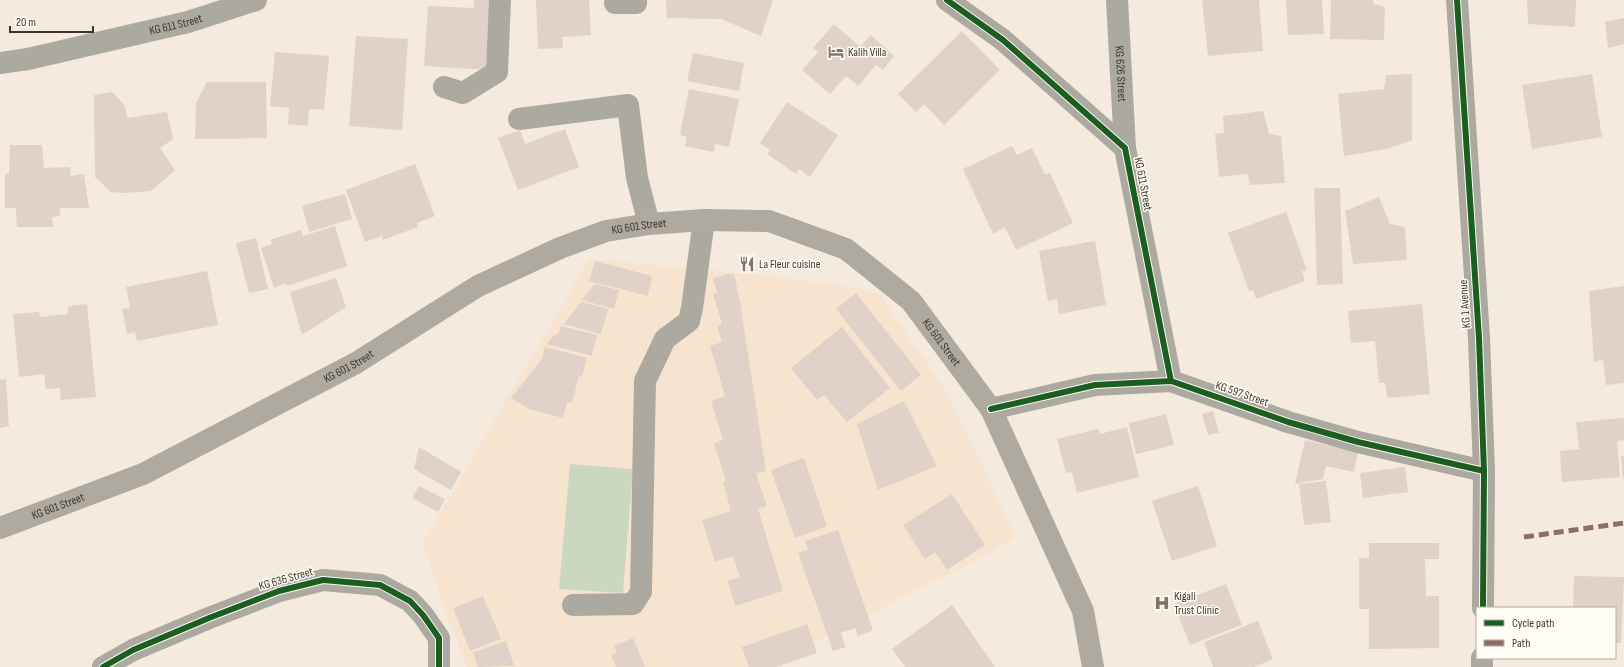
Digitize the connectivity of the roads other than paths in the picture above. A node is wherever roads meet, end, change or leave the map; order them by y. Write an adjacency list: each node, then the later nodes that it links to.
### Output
1 (256, 0): 8 (street, KG 611 Street)
2 (500, 0): 9 (street)
3 (636, 0): 7 (street)
4 (948, 0): 11 (street, KG 611 Street)
5 (1117, 0): 11 (street, KG 626 Street)
6 (1457, 0): 16 (street, KG 1 Avenue)
7 (614, 3)
8 (0, 63)
9 (444, 87)
10 (519, 119): 13 (street)
11 (1125, 148): 14 (street, KG 611 Street)
12 (704, 220): 13 (main road, KG 601 Street); 15 (main road, KG 601 Street); 18 (street)
13 (649, 224): 17 (main road, KG 601 Street)
14 (1171, 381): 15 (street, KG 597 Street); 16 (street, KG 597 Street)
15 (991, 409): 22 (main road, KG 601 Street)
16 (1484, 471): 19 (street, KG 1 Avenue)
17 (0, 528)
18 (572, 605)
19 (1483, 607)
20 (103, 667): 21 (street, KG 636 Street)
21 (439, 667)
22 (1093, 667)

